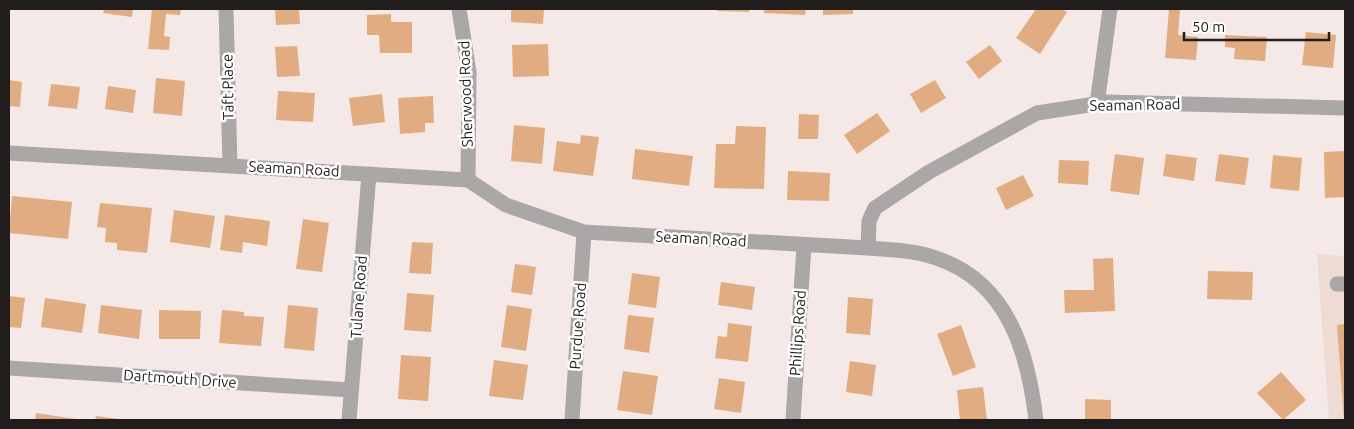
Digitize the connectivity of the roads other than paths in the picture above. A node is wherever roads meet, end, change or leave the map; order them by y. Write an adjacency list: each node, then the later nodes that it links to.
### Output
1 (226, 9): 7 (street, Taft Place)
2 (459, 9): 9 (street, Sherwood Road)
3 (1110, 9): 4 (street)
4 (1097, 104): 5 (street, Seaman Road); 12 (street, Seaman Road)
5 (1345, 108)
6 (9, 153): 7 (street, Seaman Road)
7 (230, 166): 8 (street, Seaman Road)
8 (368, 174): 9 (street, Seaman Road); 14 (street, Tulane Road)
9 (468, 180): 10 (street, Seaman Road)
10 (584, 232): 11 (street, Seaman Road); 16 (street, Purdue Road)
11 (804, 245): 12 (street, Seaman Road); 17 (street, Phillips Road)
12 (868, 248): 18 (street)
13 (9, 368): 14 (street, Dartmouth Drive)
14 (352, 390): 15 (street, Tulane Road)
15 (349, 420)
16 (572, 420)
17 (793, 420)
18 (1036, 420)

